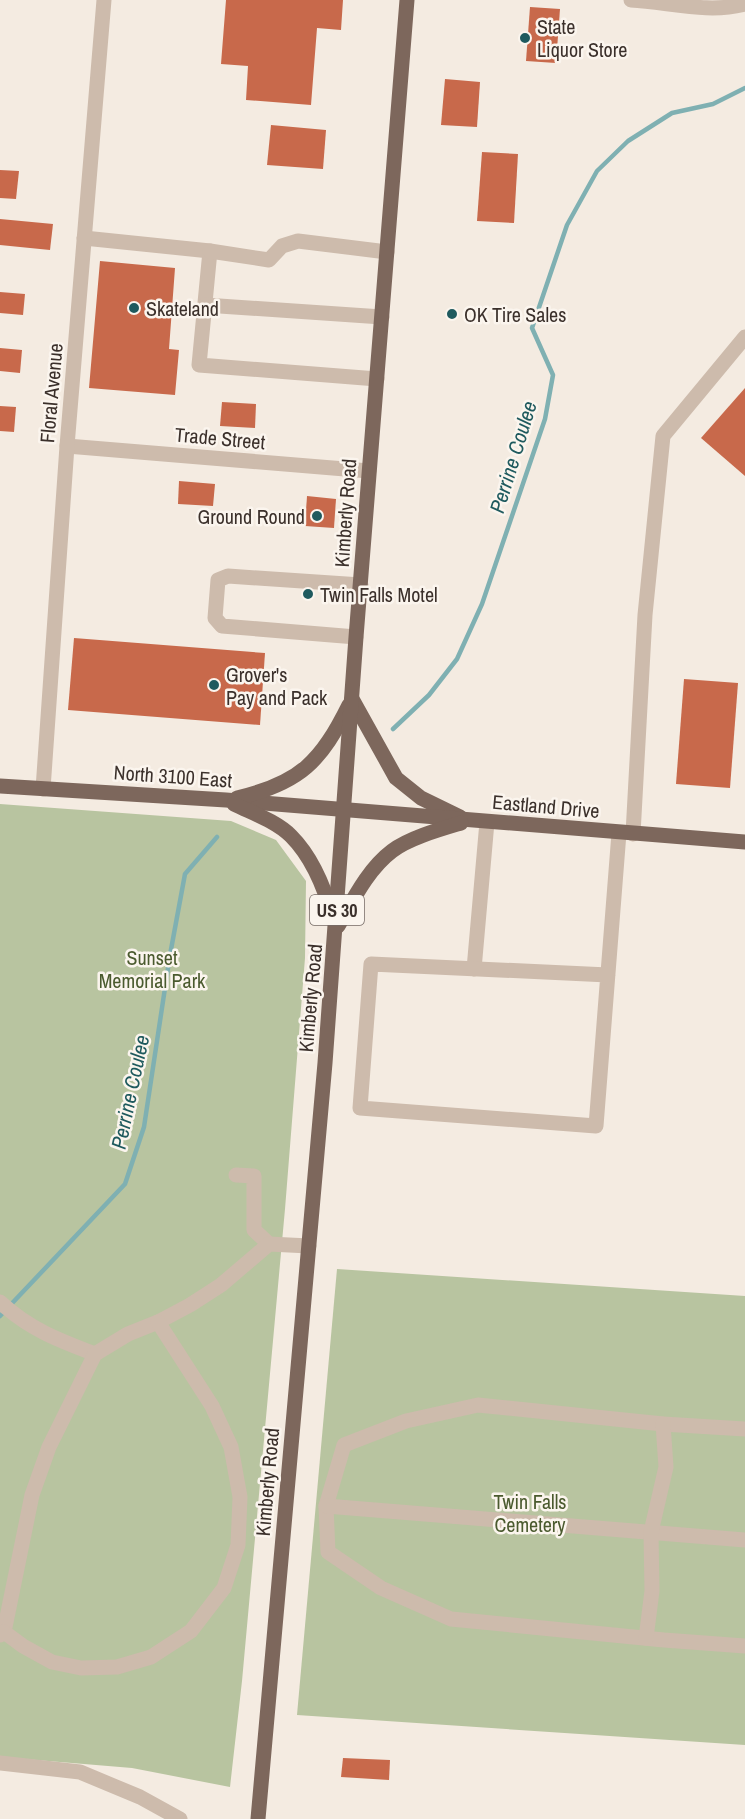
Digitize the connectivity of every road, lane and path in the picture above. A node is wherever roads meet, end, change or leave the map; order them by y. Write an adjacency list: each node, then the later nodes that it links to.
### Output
1 (104, 0): 5 (street, Floral Avenue)
2 (407, 0): 7 (main road, Kimberly Road / US 30)
3 (631, 0): 4 (street)
4 (745, 4)
5 (84, 238): 6 (street); 12 (street, Floral Avenue)
6 (210, 251): 7 (street); 8 (street)
7 (387, 252): 9 (main road, Kimberly Road / US 30)
8 (205, 306): 9 (street); 11 (street)
9 (381, 317): 11 (main road, Kimberly Road / US 30)
10 (745, 337): 23 (street)
11 (377, 379): 13 (main road, Kimberly Road / US 30)
12 (67, 446): 13 (street, Trade Street); 18 (street, Floral Avenue)
13 (369, 471): 14 (main road, Kimberly Road / US 30)
14 (361, 585): 15 (main road, Kimberly Road / US 30); 15 (street)
15 (356, 637): 16 (main road, Kimberly Road / US 30)
16 (352, 699): 19 (main road); 20 (main road, Kimberly Road / US 30); 21 (main road)
17 (0, 786): 18 (main road, North 3100 East)
18 (43, 789): 19 (main road, North 3100 East)
19 (226, 800): 20 (main road, North 3100 East); 25 (main road)
20 (344, 811): 21 (main road, Eastland Drive); 25 (main road, Kimberly Road / US 30)
21 (468, 821): 22 (main road, Eastland Drive); 25 (main road)
22 (487, 822): 23 (main road, Eastland Drive); 26 (street)
23 (626, 834): 24 (main road, Eastland Drive); 27 (street)
24 (745, 842)
25 (336, 928): 30 (main road, Kimberly Road / US 30)
26 (474, 969): 27 (street); 27 (street)
27 (608, 975)
28 (236, 1175): 29 (street)
29 (269, 1244): 30 (street); 32 (street)
30 (309, 1246): 44 (main road, Kimberly Road / US 30)
31 (0, 1302): 33 (street)
32 (158, 1322): 33 (street); 39 (street)
33 (95, 1354): 39 (street)
34 (663, 1424): 35 (street); 36 (street); 37 (street)
35 (745, 1429)
36 (326, 1506): 37 (street); 40 (street)
37 (651, 1532): 38 (street); 40 (street)
38 (745, 1540)
39 (2, 1634)
40 (646, 1638): 41 (street)
41 (745, 1646)
42 (0, 1763): 43 (street)
43 (180, 1819)
44 (258, 1819)

